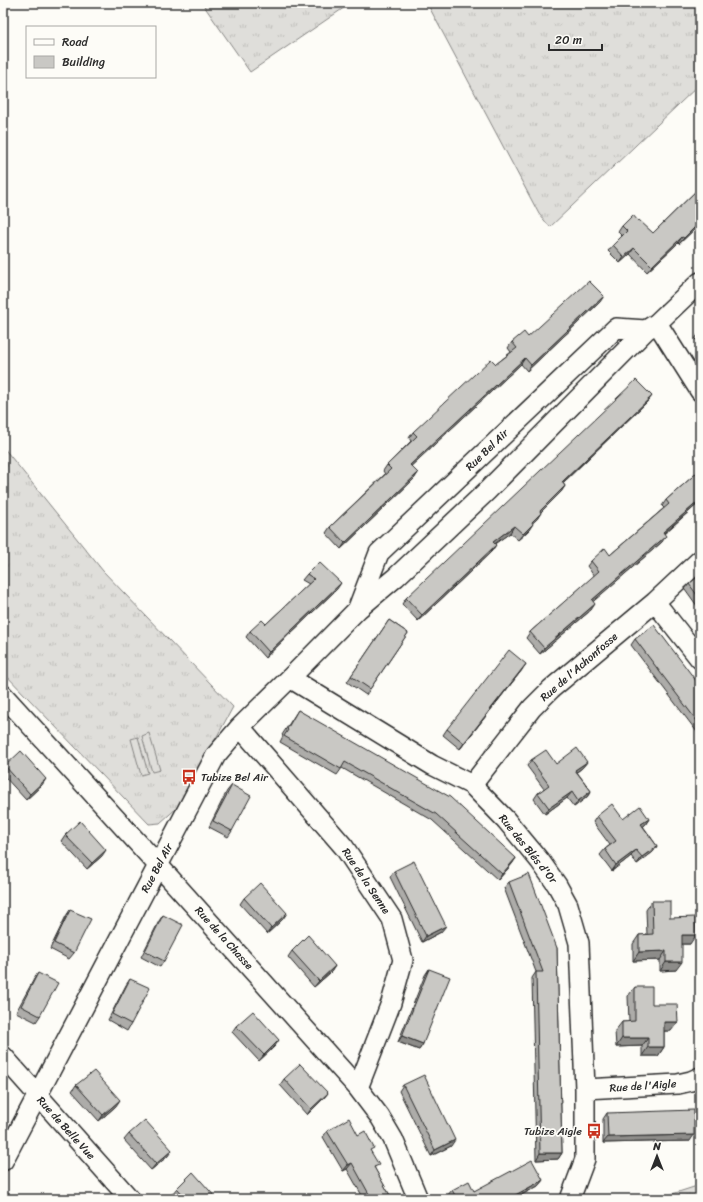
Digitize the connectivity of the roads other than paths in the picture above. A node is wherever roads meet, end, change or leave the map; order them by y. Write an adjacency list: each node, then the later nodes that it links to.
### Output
1 (700, 282): 2 (street, Rue Bel Air)
2 (652, 326): 3 (street); 6 (street, Rue Bel Air); 6 (street, Rue Bel Air)
3 (700, 391)
4 (700, 560): 5 (street, Rue de l'Achonfosse)
5 (655, 602): 7 (street); 11 (street, Rue de l'Achonfosse)
6 (358, 609): 8 (street, Rue Bel Air)
7 (700, 659)
8 (290, 678): 10 (street, Rue Bel Air); 11 (street, Rue des Blés d'Or)
9 (3, 696): 12 (street, Rue de la Chasse)
10 (240, 727): 12 (street, Rue Bel Air); 15 (street, Rue de la Senne)
11 (472, 785): 16 (street, Rue des Blés d'Or)
12 (158, 865): 15 (street, Rue de la Chasse); 17 (street, Rue Bel Air)
13 (3, 1056): 17 (street, Rue de Belle Vue)
14 (700, 1077): 16 (street, Rue de l'Aigle)
15 (358, 1088): 20 (street, Rue de la Chasse)
16 (586, 1089): 21 (street, Rue des Blés d'Or)
17 (38, 1096): 18 (street, Rue Bel Air); 19 (street, Rue de Belle Vue)
18 (3, 1161)
19 (130, 1199)
20 (418, 1199)
21 (570, 1199)

